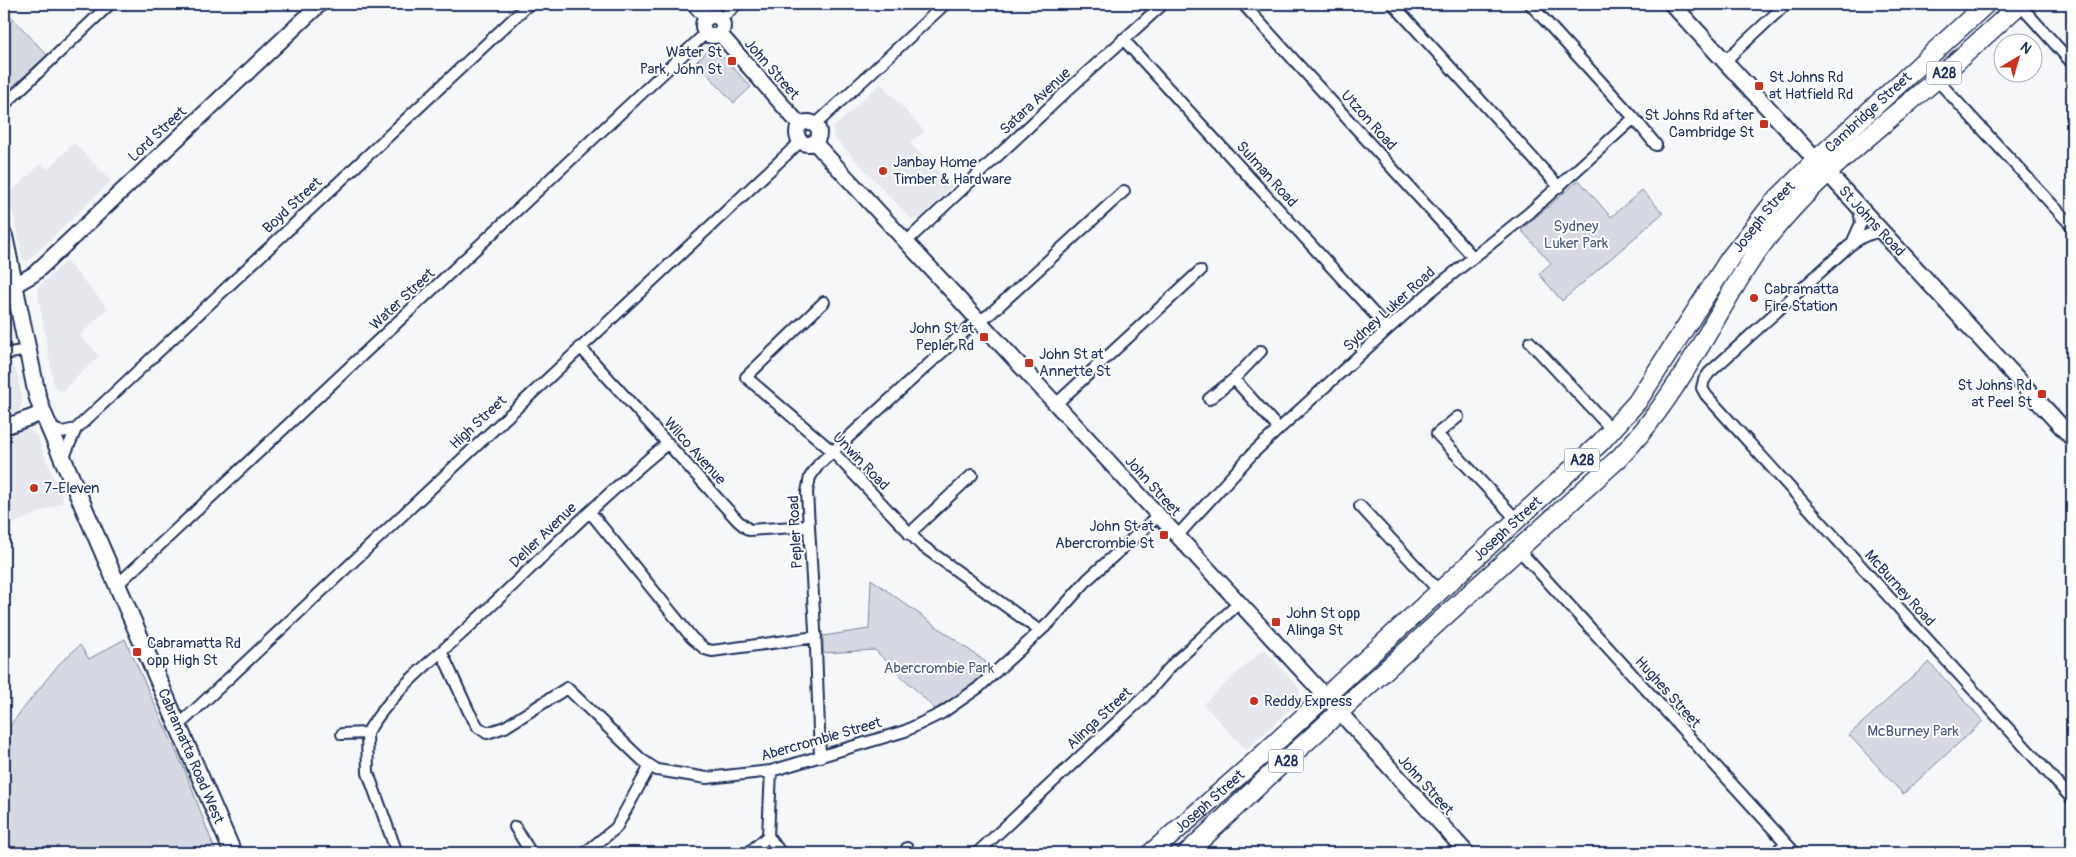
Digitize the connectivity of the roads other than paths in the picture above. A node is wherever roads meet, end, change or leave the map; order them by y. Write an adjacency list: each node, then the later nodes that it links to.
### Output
1 (110, 4): 22 (street)
2 (320, 4): 40 (street, Lord Street)
3 (529, 4): 55 (street, Boyd Street)
4 (694, 4): 15 (street)
5 (737, 4): 16 (street)
6 (945, 4): 25 (street)
7 (1163, 4): 18 (street, Satara Avenue)
8 (1242, 4): 38 (street, Utzon Road)
9 (1393, 4): 30 (street)
10 (1530, 4): 23 (street)
11 (1672, 4): 19 (main road, St Johns Road)
12 (1786, 4): 19 (street)
13 (1986, 4): 28 (highway, Cambridge Street / A28)
14 (2019, 4): 20 (street); 21 (highway, Cambridge Street / A28)
15 (707, 18): 16 (street); 17 (street)
16 (721, 19): 17 (street)
17 (713, 34): 24 (street, John Street); 71 (street, Water Street)
18 (1123, 40): 36 (street, Satara Avenue); 43 (street, Sulman Road)
19 (1725, 61): 28 (main road, St Johns Road)
20 (2072, 63)
21 (1936, 80): 29 (highway, Cambridge Street / A28); 33 (street)
22 (4, 105)
23 (1634, 118): 27 (street); 30 (street, Sydney Luker Road)
24 (800, 125): 25 (street); 26 (street)
25 (815, 125): 26 (street)
26 (807, 141): 36 (street, John Street); 45 (street, High Street)
27 (1656, 145)
28 (1816, 160): 29 (main road, St Johns Road); 57 (highway, Joseph Street / A28)
29 (1829, 174): 32 (main road, St Johns Road); 70 (highway, Joseph Street / A28)
30 (1559, 187): 38 (street, Sydney Luker Road)
31 (1124, 191): 42 (street, Pepler Road)
32 (1858, 206): 34 (main road, St Johns Road); 37 (street)
33 (2072, 226)
34 (1883, 232): 37 (street); 58 (main road, St Johns Road)
35 (4, 236): 40 (main road, Cabramatta Road West)
36 (906, 242): 42 (street, John Street)
37 (1849, 246): 85 (street, McBurney Road)
38 (1473, 257): 43 (street, Sydney Luker Road)
39 (1200, 271): 51 (street)
40 (14, 285): 46 (main road, Cabramatta Road West)
41 (824, 302): 60 (street, Unwin Road)
42 (980, 320): 51 (street, John Street); 60 (street, Pepler Road)
43 (1388, 329): 56 (street, Sydney Luker Road)
44 (1530, 342): 57 (street)
45 (580, 347): 59 (street, Wilco Avenue); 79 (street, High Street)
46 (28, 350): 48 (street); 53 (main road, Cabramatta Road West)
47 (1260, 351): 49 (street)
48 (4, 354)
49 (1234, 379): 50 (street); 56 (street)
50 (1209, 399)
51 (1056, 404): 65 (street, John Street)
52 (1458, 417): 66 (street)
53 (47, 421): 54 (street); 55 (street); 61 (main road, Cabramatta Road West)
54 (4, 427)
55 (76, 428): 61 (street, Boyd Street)
56 (1279, 429): 69 (street, Sydney Luker Road)
57 (1612, 430): 66 (highway, Joseph Street / A28)
58 (2072, 438)
59 (668, 443): 64 (street, Deller Avenue); 67 (street, Wilco Avenue)
60 (832, 451): 67 (street, Pepler Road); 68 (street, Unwin Road)
61 (63, 459): 71 (main road, Cabramatta Road West)
62 (972, 475): 68 (street)
63 (1360, 506): 72 (street)
64 (590, 512): 75 (street); 76 (street, Deller Avenue)
65 (1158, 516): 69 (street, John Street); 74 (street, Abercrombie Street)
66 (1517, 520): 72 (highway, Joseph Street / A28)
67 (809, 526): 75 (street, Pepler Road)
68 (909, 534): 74 (street, Unwin Road)
69 (1176, 536): 73 (street, John Street)
70 (1519, 550): 78 (highway, Joseph Street / A28); 88 (street, Hughes Street)
71 (117, 585): 79 (main road, Cabramatta Road West)
72 (1440, 592): 77 (highway, Joseph Street / A28)
73 (1240, 603): 77 (street, John Street); 95 (street, Alinga Street)
74 (1040, 631): 82 (street, Abercrombie Street)
75 (816, 637): 82 (street, Pepler Road)
76 (442, 653): 80 (street, Deller Avenue); 83 (street, Abercrombie Street)
77 (1325, 696): 78 (street, John Street); 96 (highway, Joseph Street / A28)
78 (1339, 712): 97 (highway, Joseph Street / A28); 98 (street, John Street)
79 (178, 726): 89 (main road, Cabramatta Road West)
80 (367, 733): 81 (street); 90 (street)
81 (342, 734)
82 (820, 757): 84 (street, Abercrombie Street)
83 (650, 766): 84 (street, Abercrombie Street); 92 (street)
84 (770, 771): 87 (street)
85 (2072, 799)
86 (515, 827): 91 (street)
87 (768, 836): 93 (street); 94 (street)
88 (1786, 843): 99 (street); 100 (street, Hughes Street)
89 (233, 853)
90 (397, 853)
91 (531, 853)
92 (584, 853)
93 (748, 853)
94 (781, 853)
95 (977, 853)
96 (1151, 853)
97 (1187, 853)
98 (1467, 853)
99 (1775, 853)
100 (1795, 853)

